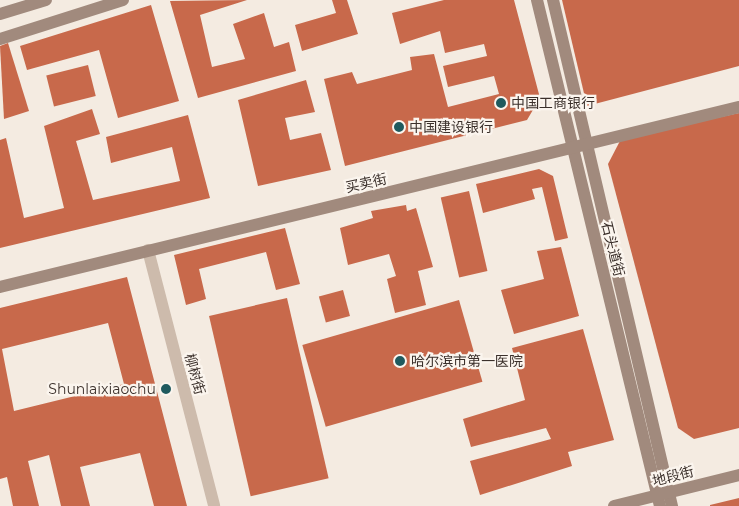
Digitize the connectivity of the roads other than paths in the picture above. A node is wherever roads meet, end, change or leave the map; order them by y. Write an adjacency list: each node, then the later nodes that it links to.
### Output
1 (46, 0): 5 (main road)
2 (123, 0): 6 (main road)
3 (537, 0): 8 (main road, 石头道街)
4 (553, 0): 8 (main road, 石头道街)
5 (0, 14)
6 (0, 39)
7 (739, 107): 8 (main road, 买卖街)
8 (580, 148): 9 (main road, 买卖街); 12 (main road, 石头道街)
9 (148, 250): 10 (main road, 买卖街); 13 (street, 柳树街)
10 (0, 286)
11 (739, 475): 12 (main road, 地段街)
12 (662, 498): 14 (main road, 地段街); 15 (main road, 石头道街)
13 (214, 506)
14 (614, 506)
15 (672, 506)

